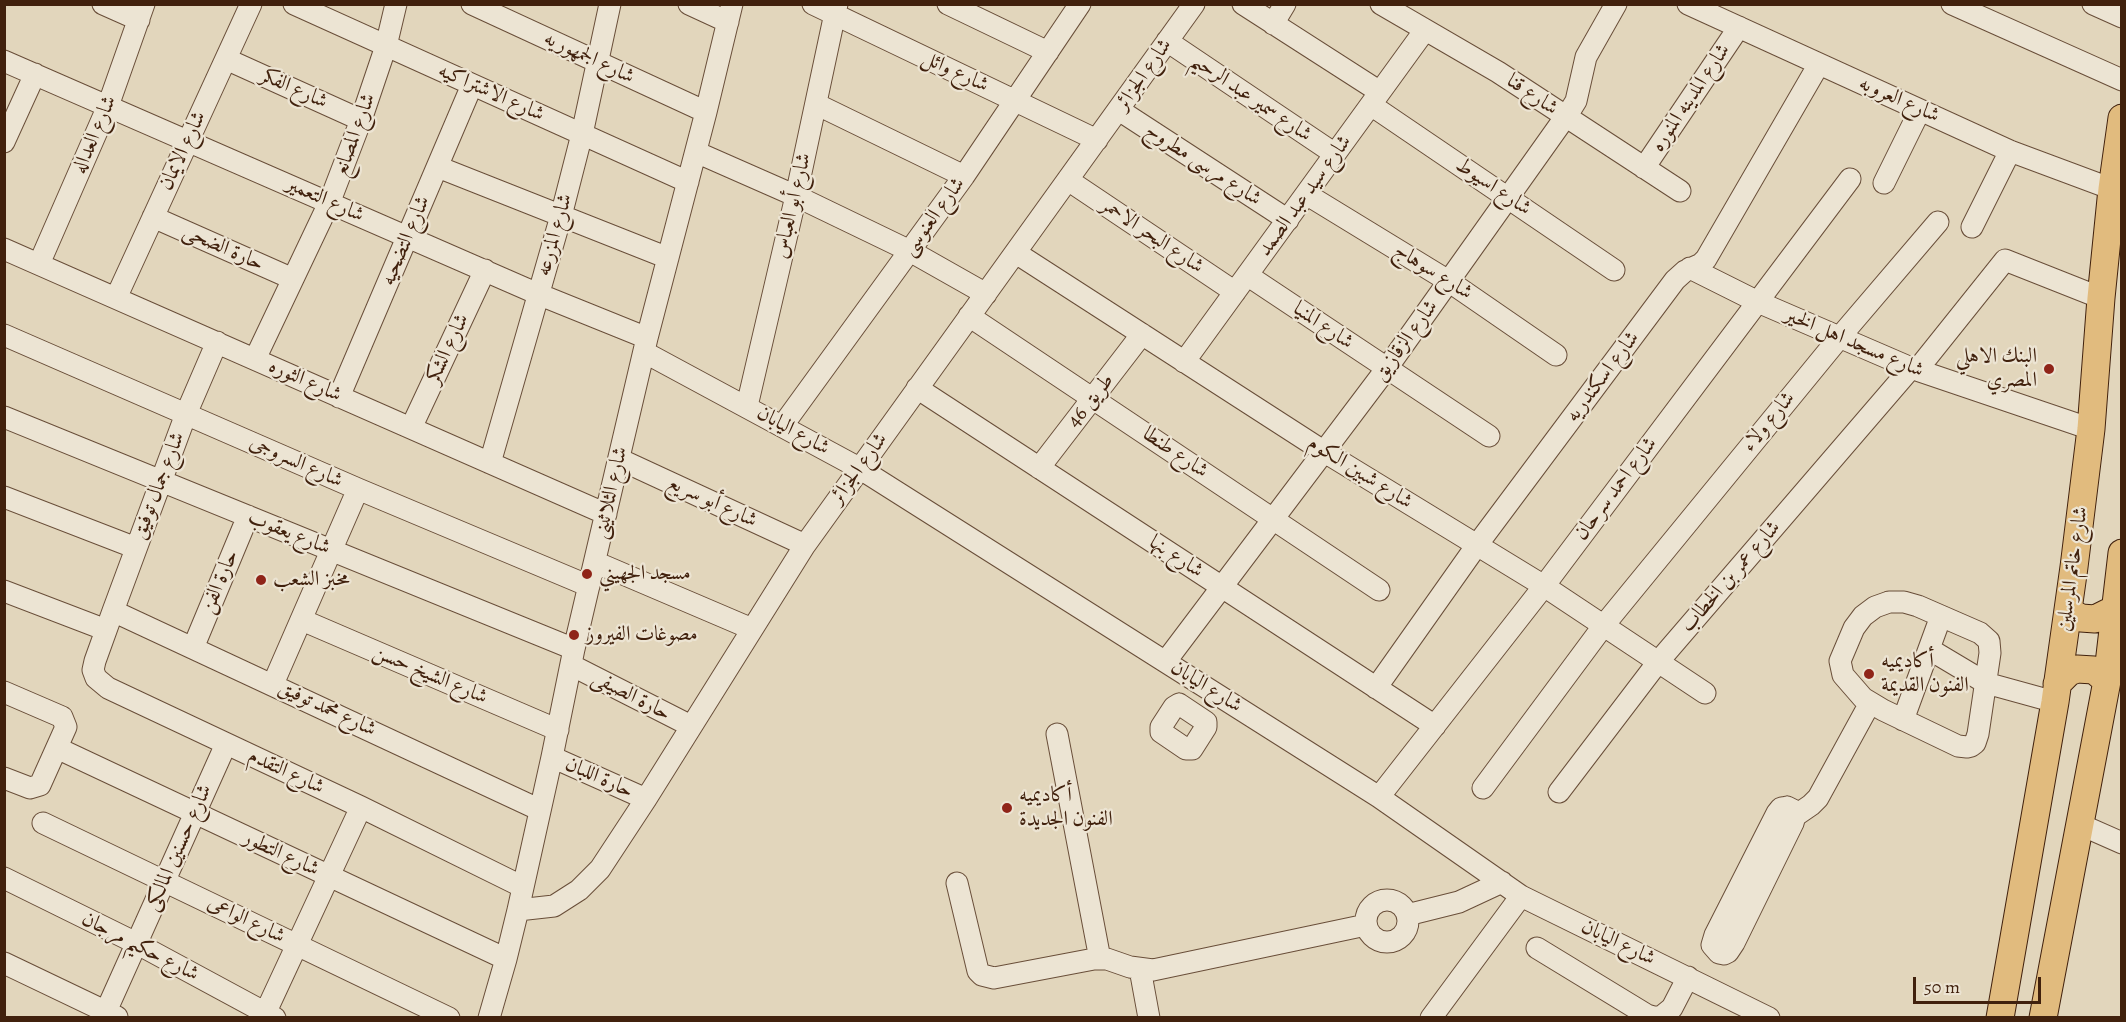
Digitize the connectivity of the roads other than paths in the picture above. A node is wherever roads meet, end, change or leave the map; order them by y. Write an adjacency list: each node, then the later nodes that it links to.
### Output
1 (103, 4): 20 (street)
2 (251, 4): 29 (street, شارع الايمان)
3 (294, 4): 27 (street, شارع الاشتراكيه)
4 (396, 4): 27 (street, شارع المصانع)
5 (472, 4): 31 (street, شارع الجمهوريه)
6 (610, 4): 31 (street, شارع المزرعه)
7 (689, 4): 21 (street)
8 (813, 4): 19 (street, شارع وائل)
9 (948, 4): 28 (street)
10 (1080, 4): 28 (street, شارع العنوسى)
11 (1194, 4): 26 (street, شارع الجزائر)
12 (1243, 4): 23 (street, شارع اسيوط)
13 (1285, 4): 23 (street)
14 (1382, 4): 25 (street, شارع قنا)
15 (1616, 4): 43 (street, شارع الزقازيق)
16 (1688, 4): 24 (street, شارع العروبه)
17 (1952, 4): 34 (street)
18 (2093, 4): 22 (street)
19 (836, 10): 37 (street, شارع وائل); 38 (street, شارع أبو العباس)
20 (142, 12): 39 (street, شارع العداله)
21 (730, 13): 42 (street, شارع الثلاثينى)
22 (2121, 17)
23 (1273, 24): 36 (street, شارع اسيوط)
24 (1738, 27): 32 (street, شارع العروبه); 54 (street, شارع المدينه المنوره)
25 (1425, 30): 36 (street, شارع سيد عبد الصمد); 43 (street, شارع قنا)
26 (1167, 41): 40 (street, شارع الجزائر); 52 (street, شارع سمير عبد الرحيم)
27 (386, 46): 35 (street, شارع الاشتراكيه); 45 (street, شارع المصانع)
28 (1048, 52): 37 (street, شارع العنوسى)
29 (226, 58): 45 (street, شارع الفكر); 47 (street, شارع الايمان)
30 (4, 61): 33 (street, شارع التعمير)
31 (598, 62): 42 (street, شارع الجمهوريه); 46 (street, شارع المزرعه)
32 (1819, 64): 41 (street, شارع العروبه); 77 (street, شارع اسكندريه)
33 (35, 74): 39 (street, شارع التعمير); 49 (street)
34 (2121, 80)
35 (472, 85): 46 (street, شارع الاشتراكيه); 53 (street, شارع التضحيه)
36 (1376, 98): 52 (street, شارع سيد عبد الصمد); 64 (street, شارع اسيوط)
37 (1016, 101): 48 (street, شارع وائل); 55 (street, شارع العنوسى)
38 (816, 104): 55 (street); 63 (street, شارع أبو العباس)
39 (108, 106): 47 (street, شارع التعمير); 76 (street, شارع العداله)
40 (1119, 110): 48 (street, شارع الجزائر); 68 (street, شارع مرسى مطروح)
41 (1920, 110): 50 (street, شارع العروبه); 59 (street)
42 (706, 112): 51 (street, شارع الثلاثينى)
43 (1565, 117): 54 (street, شارع قنا); 64 (street, شارع الزقازيق)
44 (2121, 118): 60 (main road, شارع خاتم المرسلين)
45 (362, 120): 65 (street, شارع المصانع)
46 (582, 134): 58 (street, شارع الاشتراكيه); 66 (street, شارع المزرعه)
47 (189, 140): 65 (street, شارع التعمير); 67 (street, شارع الايمان)
48 (1097, 140): 57 (street, شارع الجزائر)
49 (4, 142)
50 (2010, 151): 60 (street, شارع العروبه); 70 (street)
51 (696, 152): 58 (street, شارع الثلاثينى); 63 (street)
52 (1335, 154): 62 (street, شارع سيد عبد الصمد)
53 (438, 167): 66 (street); 71 (street, شارع التضحيه)
54 (1644, 168): 61 (street, شارع قنا)
55 (964, 177): 73 (street, شارع العنوسى)
56 (1850, 179): 87 (street, شارع احمد سرحان)
57 (1068, 180): 74 (street, شارع الجزائر); 82 (street, شارع البحر الاحمر)
58 (688, 182): 75 (street, شارع الثلاثينى)
59 (1884, 183)
60 (2112, 189): 86 (main road, شارع خاتم المرسلين)
61 (1680, 191)
62 (1306, 194): 68 (street, شارع سيد عبد الصمد); 81 (street, شارع سوهاج)
63 (796, 196): 73 (street); 102 (street, شارع أبو العباس)
64 (1509, 198): 79 (street, شارع اسيوط); 81 (street, شارع الزقازيق)
65 (330, 201): 71 (street, شارع التعمير); 80 (street, شارع المصانع)
66 (561, 216): 75 (street); 83 (street, شارع المزرعه)
67 (153, 217): 80 (street, حارة الضحى); 85 (street, شارع الايمان)
68 (1287, 220): 82 (street, شارع سيد عبد الصمد)
69 (1938, 222): 91 (street, شارع ولاء)
70 (1972, 227)
71 (408, 237): 78 (street, شارع التعمير); 100 (street, شارع التضحيه)
72 (4, 249): 76 (street, شارع الثوره)
73 (910, 251): 84 (street); 105 (street, شارع العنوسى)
74 (1016, 253): 84 (street, شارع الجزائر); 89 (street, شارع شبين الكوم)
75 (668, 258): 93 (street, شارع الثلاثينى)
76 (39, 264): 85 (street, شارع الثوره)
77 (1690, 268): 87 (street, شارع مسجد اهل الخير); 121 (street, شارع اسكندريه)
78 (485, 270): 83 (street, شارع التعمير); 106 (street, شارع الشكر)
79 (1614, 270)
80 (293, 279): 95 (street, شارع المصانع)
81 (1450, 282): 94 (street, شارع سوهاج); 97 (street, شارع الزقازيق)
82 (1241, 284): 96 (street, شارع سيد عبد الصمد); 97 (street, شارع المنيا)
83 (538, 294): 93 (street, شارع التعمير); 111 (street, شارع المزرعه)
84 (986, 294): 88 (street, شارع الجزائر)
85 (116, 298): 92 (street, شارع الثوره)
86 (2101, 298): 98 (street, شارع عمر بن الخطاب); 107 (main road, شارع خاتم المرسلين)
87 (1758, 302): 91 (street, شارع مسجد اهل الخير); 127 (street, شارع احمد سرحان)
88 (969, 316): 99 (street, شارع الجزائر); 101 (street, شارع طنطا)
89 (1142, 334): 96 (street, شارع شبين الكوم); 101 (street, طريق 46)
90 (4, 335): 103 (street, شارع السروجى)
91 (1839, 338): 98 (street, شارع مسجد اهل الخير); 136 (street, شارع ولاء)
92 (217, 342): 95 (street, شارع الثوره); 103 (street, شارع جمال توفيق)
93 (645, 345): 102 (street, شارع اليابان); 110 (street, شارع الثلاثينى)
94 (1556, 355)
95 (255, 359): 100 (street, شارع الثوره)
96 (1185, 362): 109 (street, شارع شبين الكوم)
97 (1387, 368): 108 (street, شارع المنيا); 109 (street, شارع الزقازيق)
98 (1914, 369): 107 (street, شارع مسجد اهل الخير); 142 (street, شارع عمر بن الخطاب)
99 (917, 388): 112 (street, شارع الجزائر); 113 (street, شارع بنها)
100 (339, 397): 106 (street, شارع الثوره)
101 (1093, 398): 113 (street, طريق 46); 119 (street, شارع طنطا)
102 (747, 406): 105 (street, شارع اليابان)
103 (186, 414): 114 (street, شارع جمال توفيق); 115 (street, شارع السروجى)
104 (4, 417): 114 (street, شارع يعقوب)
105 (783, 425): 112 (street, شارع اليابان)
106 (411, 428): 111 (street, شارع الثوره)
107 (2091, 429): 132 (main road, شارع خاتم المرسلين)
108 (1489, 436)
109 (1323, 451): 119 (street, شارع الزقازيق); 121 (street, شارع شبين الكوم)
110 (619, 459): 117 (street, شارع الثلاثينى); 120 (street, شارع أبو سريع)
111 (490, 463): 117 (street, شارع الثوره)
112 (859, 468): 120 (street, شارع الجزائر); 141 (street, شارع اليابان)
113 (1039, 468): 128 (street, شارع بنها)
114 (161, 481): 118 (street, شارع يعقوب); 122 (street, شارع جمال توفيق)
115 (358, 489): 123 (street); 126 (street, شارع السروجى)
116 (4, 497): 122 (street)
117 (606, 514): 125 (street, شارع الثلاثينى)
118 (248, 516): 123 (street, شارع يعقوب); 138 (street, حارة الفن)
119 (1273, 518): 128 (street, شارع الزقازيق); 129 (street, شارع طنطا)
120 (805, 545): 137 (street, شارع الجزائر)
121 (1477, 545): 127 (street, شارع شبين الكوم); 147 (street, شارع اسكندريه)
122 (136, 548): 135 (street, شارع جمال توفيق)
123 (332, 550): 134 (street); 140 (street, شارع يعقوب)
124 (2121, 553): 131 (main road)
125 (595, 562): 126 (street, شارع الثلاثينى); 137 (street)
126 (589, 586): 140 (street, شارع الثلاثينى)
127 (1544, 586): 136 (street, شارع شبين الكوم); 155 (street, شارع احمد سرحان)
128 (1221, 587): 141 (street, شارع الزقازيق); 147 (street, شارع بنها)
129 (1380, 590)
130 (4, 591): 135 (street, شارع محمد توفيق)
131 (2115, 609): 132 (main road); 143 (main road)
132 (2068, 611): 150 (main road, شارع خاتم المرسلين)
133 (1941, 616): 139 (street); 144 (street); 151 (street)
134 (302, 620): 145 (street); 156 (street, شارع الشيخ حسن)
135 (109, 621): 138 (street, شارع محمد توفيق); 159 (street, شارع التقدم)
136 (1604, 625): 142 (street, شارع شبين الكوم); 162 (street, شارع ولاء)
137 (752, 629): 154 (street, شارع الجزائر)
138 (193, 648): 145 (street, شارع محمد توفيق)
139 (1929, 649): 144 (street); 153 (street)
140 (572, 657): 154 (street, حارة الصيفى); 156 (street, شارع الثلاثينى)
141 (1166, 661): 146 (street, شارع اليابان)
142 (1658, 662): 149 (street, شارع شبين الكوم); 163 (street, شارع عمر بن الخطاب)
143 (2107, 681): 150 (main road); 170 (main road)
144 (1986, 683): 150 (street); 153 (street)
145 (273, 684): 167 (street, شارع محمد توفيق)
146 (1208, 688): 152 (street); 164 (street, شارع اليابان)
147 (1376, 688): 155 (street, شارع بنها)
148 (4, 692): 158 (street)
149 (1705, 693)
150 (2056, 693): 195 (main road, شارع خاتم المرسلين)
151 (1870, 703): 153 (street); 187 (street)
152 (1192, 712)
153 (1904, 720)
154 (691, 726): 165 (street, شارع الجزائر)
155 (1435, 726): 164 (street, شارع احمد سرحان)
156 (558, 730): 160 (street, شارع الثلاثينى)
157 (1057, 734): 184 (street)
158 (60, 740): 161 (street); 168 (street, شارع التطور)
159 (226, 744): 166 (street, شارع التقدم); 168 (street, شارع حسنين المالكى)
160 (552, 757): 165 (street, حارة اللبان); 167 (street, شارع الثلاثينى)
161 (4, 778)
162 (1483, 788)
163 (1559, 792)
164 (1379, 797): 175 (street, شارع اليابان)
165 (646, 800): 179 (street, شارع الجزائر)
166 (361, 807): 172 (street); 177 (street, شارع التقدم)
167 (540, 810): 177 (street, شارع الثلاثينى)
168 (195, 813): 172 (street, شارع التطور); 174 (street, شارع حسنين المالكى)
169 (43, 823): 174 (street, شارع الواعى)
170 (2079, 824): 171 (street); 196 (main road)
171 (2121, 843)
172 (329, 876): 181 (street); 183 (street, شارع التطور)
173 (4, 878): 180 (street, شارع حكيم مرجان)
174 (164, 881): 180 (street, شارع حسنين المالكى); 181 (street, شارع الواعى)
175 (1502, 882): 178 (street, شارع اليابان); 186 (street)
176 (957, 883): 184 (street)
177 (523, 887): 179 (street, شارع الثلاثينى)
178 (1521, 897): 187 (street, شارع اليابان); 193 (street)
179 (518, 910): 183 (street, شارع الثلاثينى)
180 (136, 944): 188 (street, شارع حسنين المالكى); 189 (street, شارع حكيم مرجان)
181 (297, 945): 189 (street); 190 (street, شارع الواعى)
182 (1538, 948): 187 (street)
183 (506, 959): 191 (street, شارع الثلاثينى)
184 (1100, 959): 186 (street)
185 (4, 963): 188 (street)
186 (1140, 969): 192 (street)
187 (1695, 981): 194 (street, شارع اليابان)
188 (109, 1015)
189 (268, 1016)
190 (449, 1017)
191 (489, 1017)
192 (1149, 1017)
193 (1431, 1017)
194 (1769, 1017)
195 (2000, 1017)
196 (2043, 1017)

